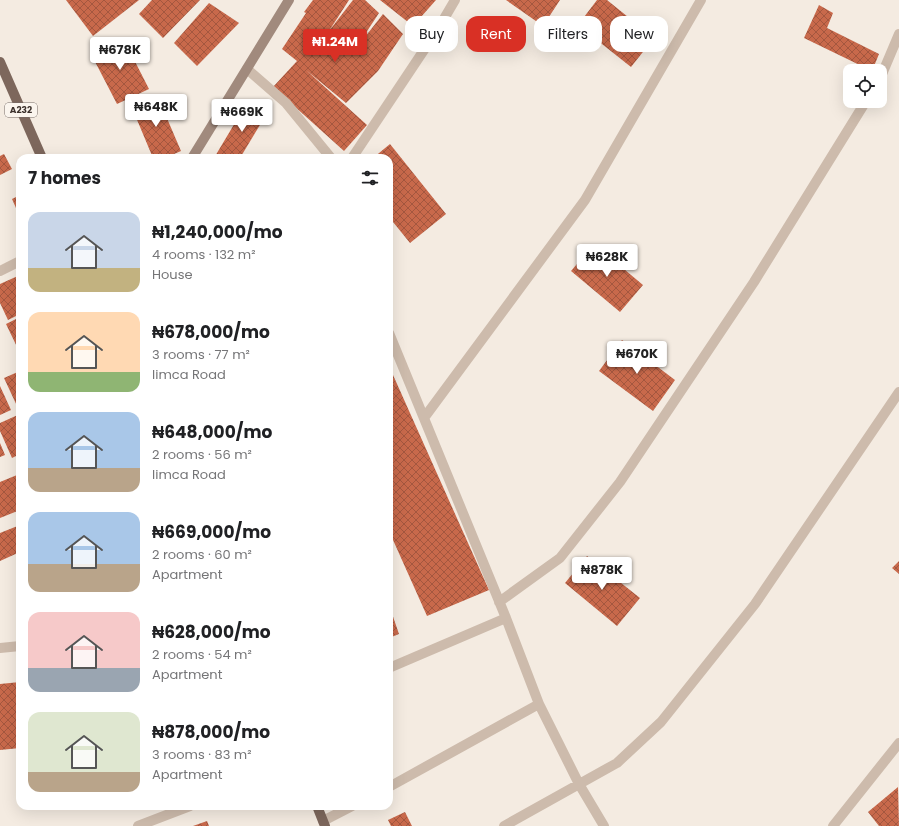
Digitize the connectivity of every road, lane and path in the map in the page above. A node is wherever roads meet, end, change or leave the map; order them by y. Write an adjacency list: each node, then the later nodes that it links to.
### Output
1 (290, 0): 7 (street)
2 (455, 0): 12 (street)
3 (701, 0): 17 (street)
4 (899, 34): 6 (street)
5 (0, 62): 9 (main road, A232)
6 (886, 64)
7 (246, 69): 10 (street); 11 (street)
8 (862, 108): 18 (street)
9 (40, 154)
10 (194, 154)
11 (327, 154)
12 (355, 154)
13 (16, 263): 14 (street)
14 (0, 271)
15 (393, 343): 17 (street)
16 (899, 392): 25 (street)
17 (424, 418): 18 (street)
18 (499, 602): 19 (street)
19 (506, 618): 22 (street); 23 (street)
20 (16, 646): 21 (street)
21 (0, 648)
22 (393, 666)
23 (539, 704): 25 (street); 26 (street)
24 (899, 743): 34 (street)
25 (579, 784): 32 (street); 33 (street)
26 (393, 785)
27 (180, 810): 31 (street)
28 (319, 810): 30 (main road)
29 (345, 810): 30 (street)
30 (324, 823)
31 (138, 826)
32 (504, 826)
33 (604, 826)
34 (833, 826)

